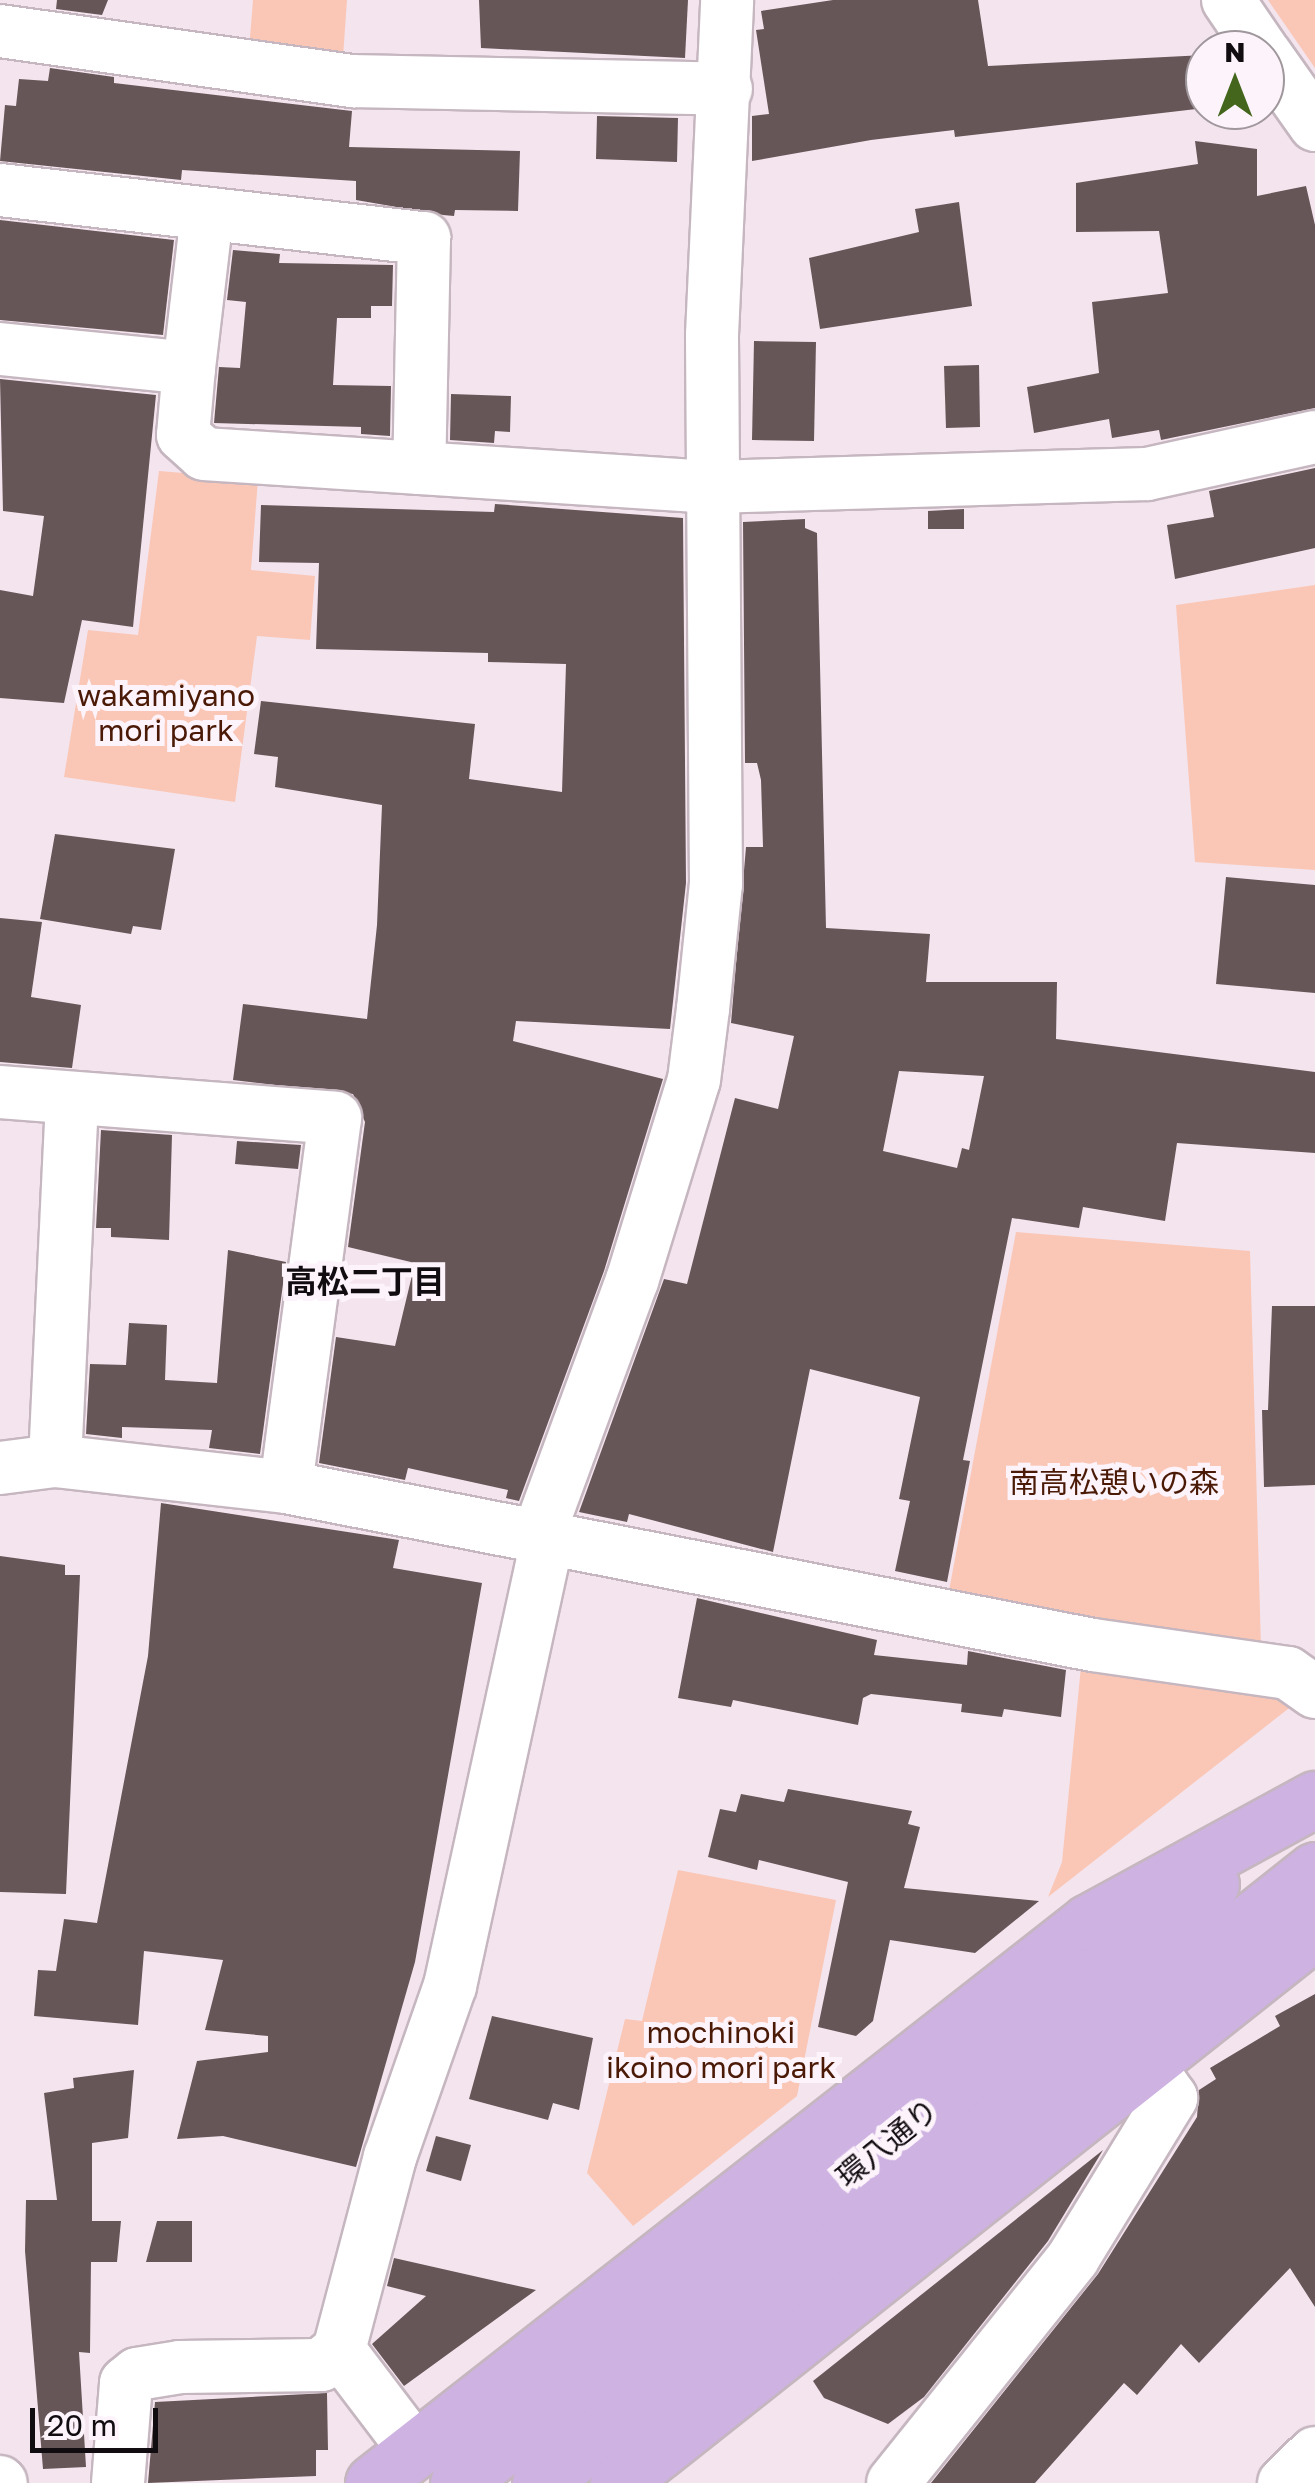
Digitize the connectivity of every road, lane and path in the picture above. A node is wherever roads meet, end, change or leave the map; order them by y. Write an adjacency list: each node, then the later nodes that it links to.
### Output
1 (727, 0): 6 (street)
2 (1228, 0): 3 (street)
3 (1249, 30)
4 (1, 37): 6 (street)
5 (1285, 82): 7 (street)
6 (726, 89): 14 (street)
7 (1315, 126)
8 (0, 190): 9 (street)
9 (207, 214): 11 (street); 13 (street)
10 (0, 349): 11 (street)
11 (189, 368): 13 (street)
12 (1315, 437): 14 (street)
13 (419, 468): 14 (street)
14 (712, 487): 20 (street)
15 (0, 1092): 16 (street)
16 (72, 1101): 17 (street); 19 (street)
17 (55, 1461): 18 (street); 19 (street)
18 (0, 1468)
19 (286, 1488): 20 (street)
20 (543, 1537): 21 (street); 26 (street)
21 (1315, 1692)
22 (1315, 1800): 27 (main road); 32 (main road, 環八通り)
23 (1315, 1870): 33 (main road, 環八通り)
24 (1315, 1931): 25 (main road)
25 (1147, 2064): 29 (main road); 34 (street)
26 (338, 2350): 27 (street); 30 (street)
27 (415, 2450): 31 (main road)
28 (1315, 2453): 35 (street)
29 (621, 2482)
30 (118, 2483)
31 (372, 2483)
32 (458, 2483)
33 (540, 2483)
34 (893, 2483)
35 (1284, 2483)

